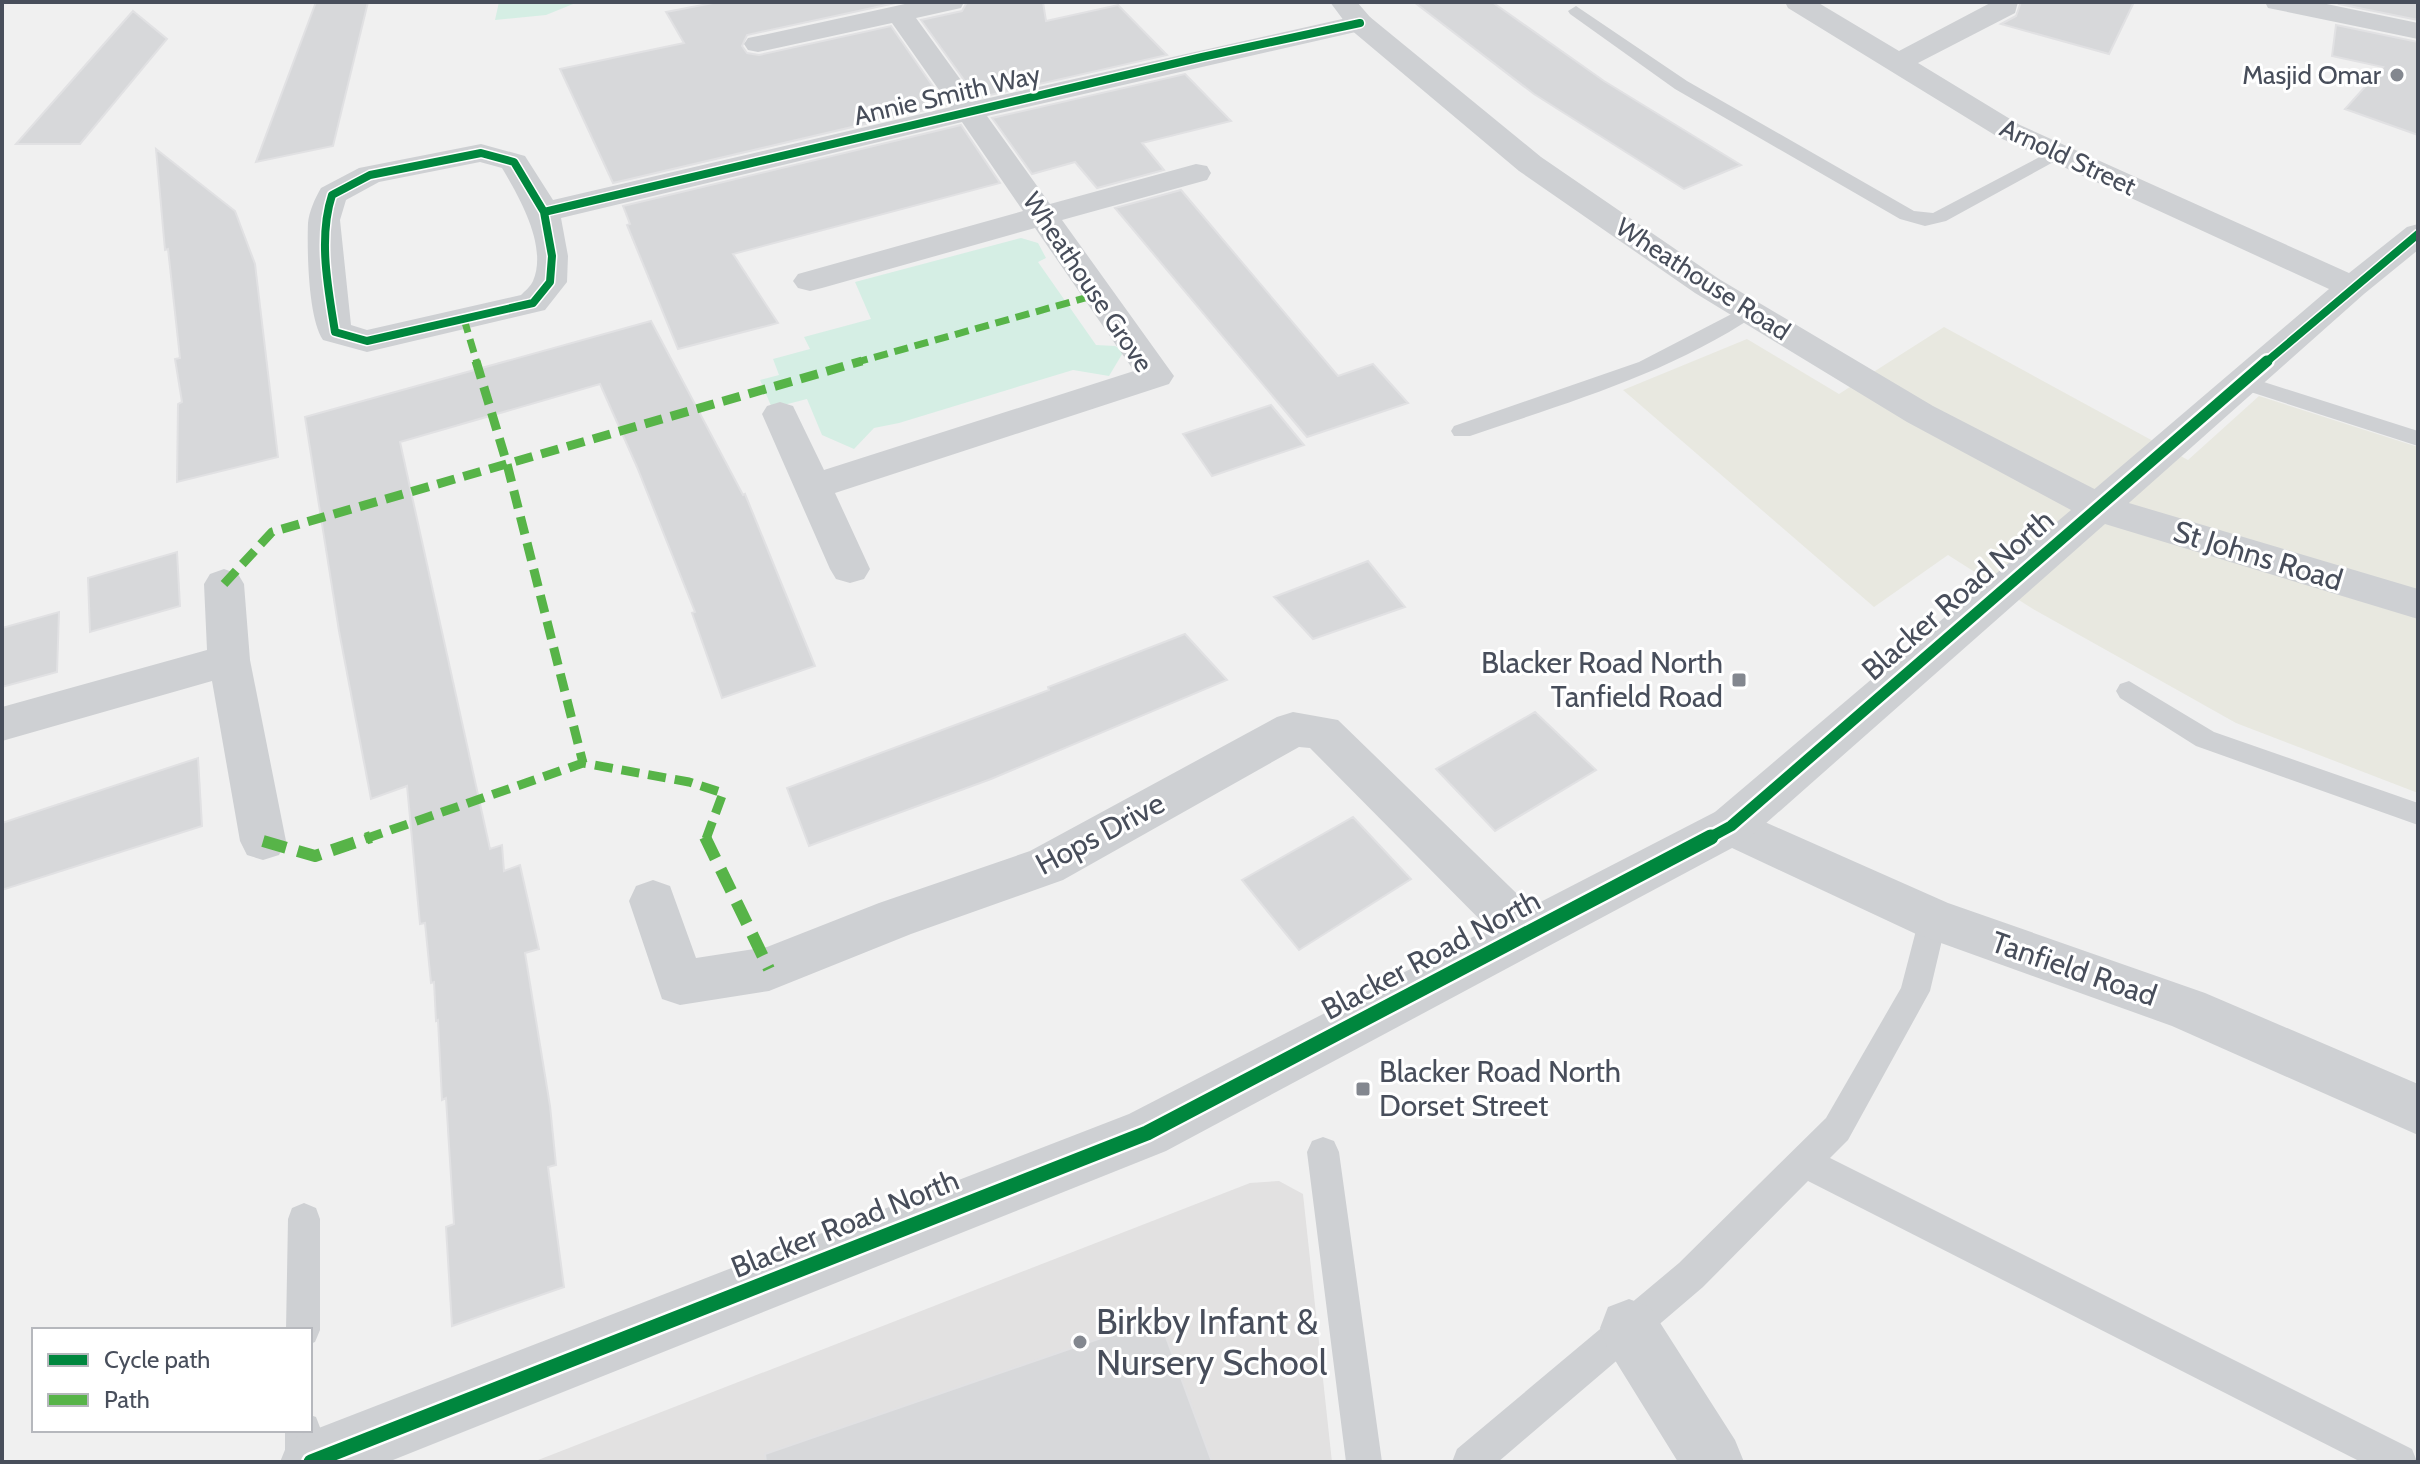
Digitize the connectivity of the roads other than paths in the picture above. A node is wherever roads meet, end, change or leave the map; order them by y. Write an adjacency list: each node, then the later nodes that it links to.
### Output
1 (951, 2): 7 (street)
2 (1798, 2): 10 (street, Arnold Street)
3 (2005, 2): 10 (street)
4 (2293, 4): 8 (street)
5 (1576, 11): 12 (lane)
6 (1352, 12): 11 (street, Annie Smith Way); 19 (street, Wheathouse Road)
7 (899, 13): 9 (street); 11 (street, Wheathouse Grove)
8 (2418, 31)
9 (758, 44)
10 (1898, 63): 12 (street, Arnold Street)
11 (970, 111): 14 (street, Annie Smith Way); 15 (street, Wheathouse Grove)
12 (2059, 154): 18 (street, Arnold Street)
13 (1196, 173): 15 (street)
14 (544, 212): 14 (street)
15 (1044, 217): 17 (street); 24 (street, Wheathouse Grove)
16 (2418, 234): 18 (street, Blacker Road North)
17 (810, 281)
18 (2352, 287): 20 (street, Blacker Road North)
19 (1749, 311): 22 (lane); 25 (street, Wheathouse Road)
20 (2242, 382): 23 (lane); 25 (street, Blacker Road North)
21 (780, 414): 24 (street)
22 (1462, 431)
23 (2418, 439)
24 (813, 487): 26 (street)
25 (2098, 508): 28 (street, St Johns Road); 33 (street, Blacker Road North)
26 (850, 569)
27 (224, 584): 29 (street)
28 (2418, 604)
29 (229, 660): 31 (street); 34 (street)
30 (2129, 691): 32 (lane)
31 (2, 724)
32 (2418, 814)
33 (1731, 826): 36 (street, Tanfield Road); 37 (street, Blacker Road North)
34 (263, 841)
35 (653, 901): 37 (street, Hops Drive)
36 (1933, 919): 38 (street, Tanfield Road); 40 (lane)
37 (1526, 934): 46 (street, Blacker Road North)
38 (2418, 1110)
39 (1323, 1152): 47 (lane)
40 (1804, 1162): 43 (lane); 50 (lane)
41 (304, 1219): 42 (lane)
42 (303, 1328)
43 (1629, 1328): 48 (lane); 49 (street)
44 (303, 1432): 45 (lane)
45 (303, 1462)
46 (311, 1462)
47 (1364, 1462)
48 (1470, 1462)
49 (1713, 1462)
50 (2399, 1462)

